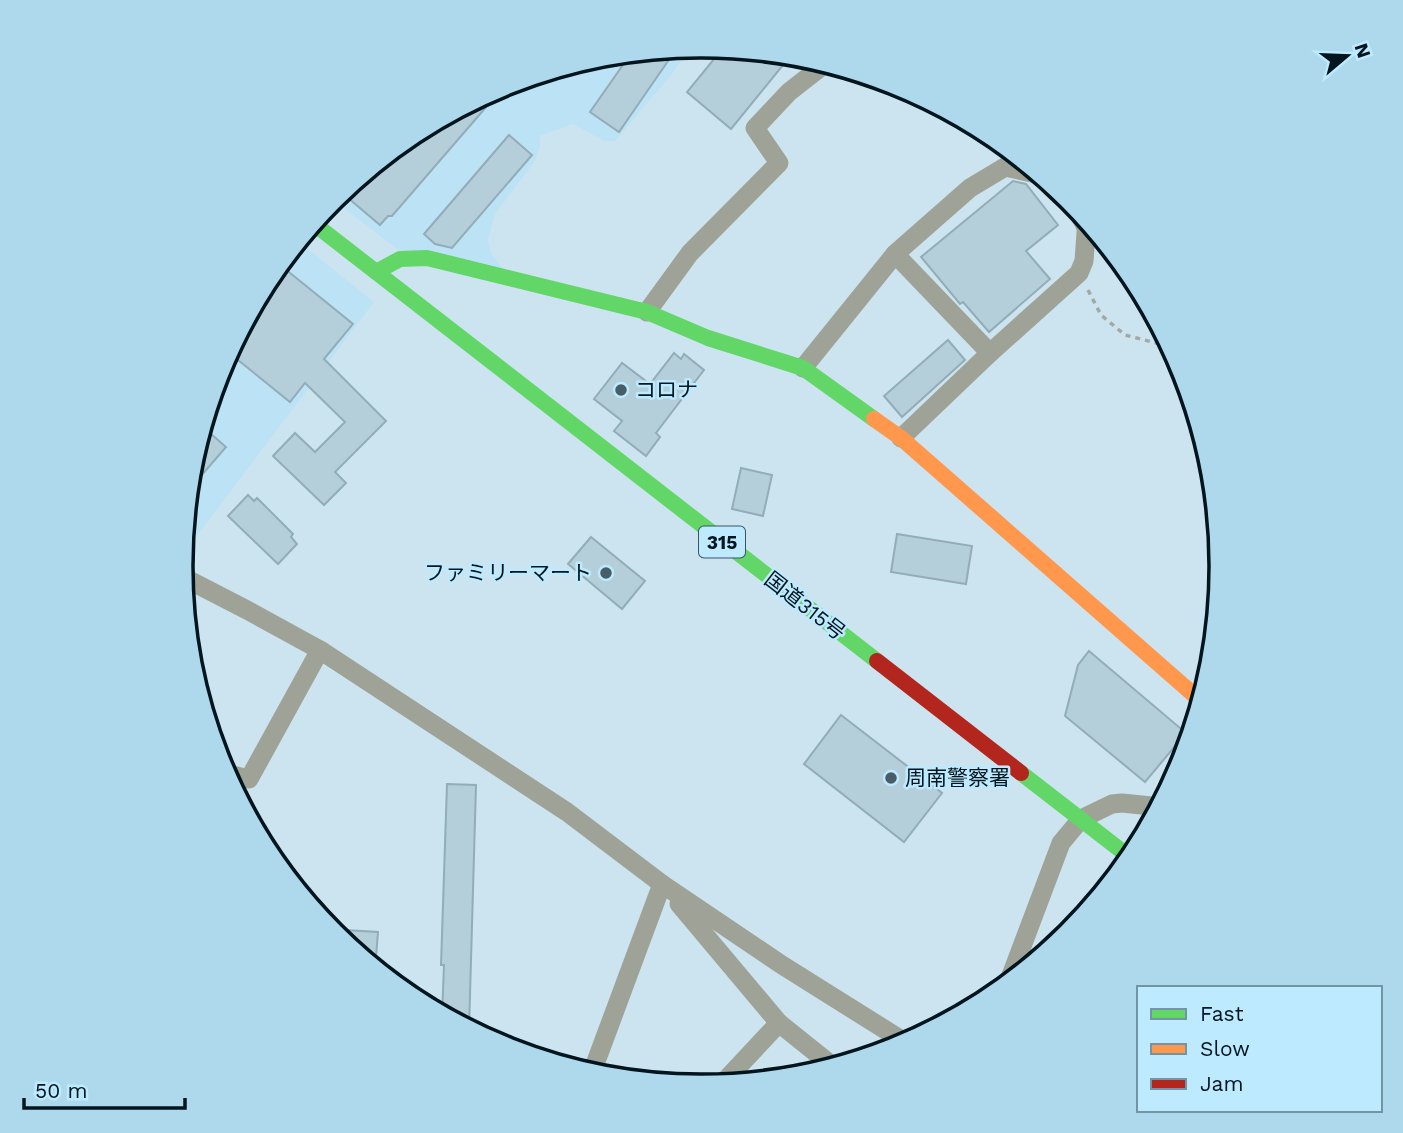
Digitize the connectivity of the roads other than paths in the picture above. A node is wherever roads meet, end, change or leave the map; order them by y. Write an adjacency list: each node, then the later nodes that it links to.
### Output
1 (816, 71): 7 (street)
2 (1020, 170): 5 (street)
3 (321, 229): 6 (main road, 国道315号 / 315)
4 (1085, 233): 8 (street)
5 (895, 254): 8 (street); 9 (street)
6 (376, 272): 7 (main road); 16 (main road, 国道315号 / 315)
7 (647, 312): 9 (main road)
8 (989, 353): 10 (street)
9 (803, 368): 10 (main road)
10 (901, 438): 13 (main road)
11 (193, 582): 12 (street)
12 (320, 650): 14 (street); 18 (street)
13 (1194, 695)
14 (238, 776)
15 (1150, 806): 16 (street)
16 (1081, 820): 17 (main road, 国道315号 / 315); 19 (street)
17 (1123, 852)
18 (663, 884): 20 (street); 21 (street); 23 (street)
19 (1014, 968)
20 (779, 1023): 22 (street); 24 (street)
21 (896, 1037)
22 (825, 1060)
23 (595, 1064)
24 (731, 1074)

